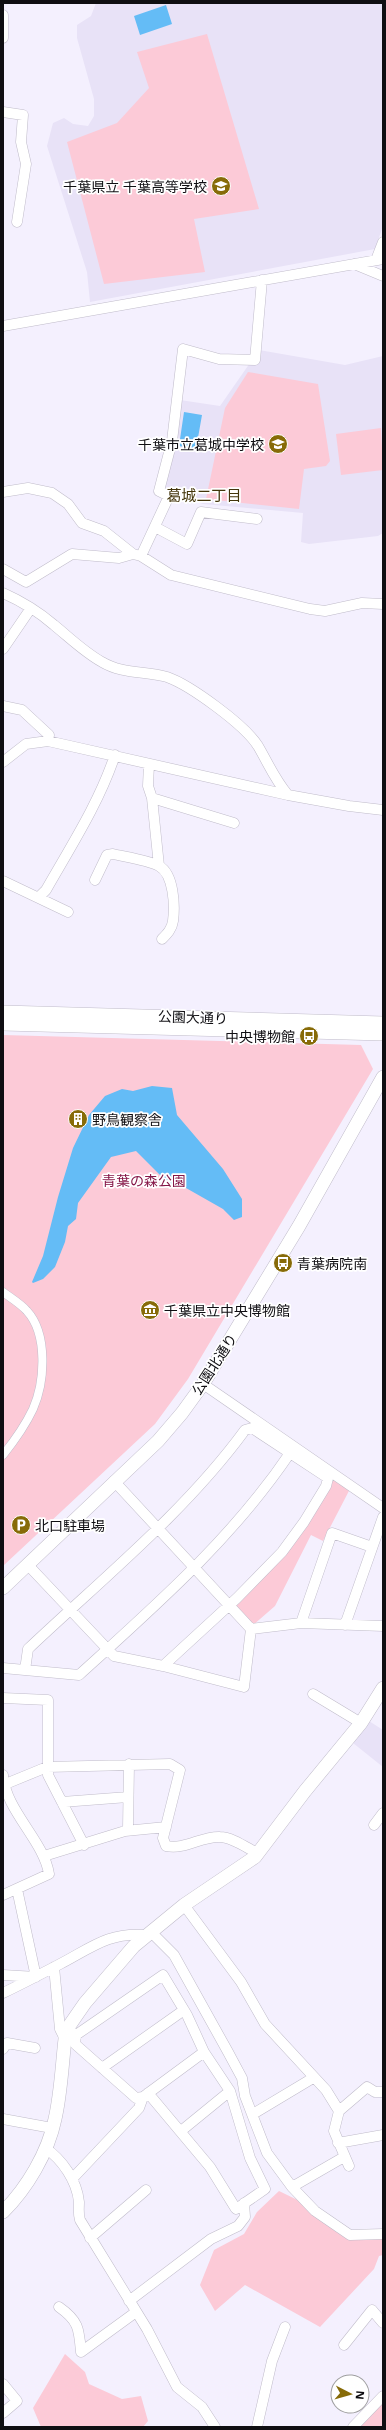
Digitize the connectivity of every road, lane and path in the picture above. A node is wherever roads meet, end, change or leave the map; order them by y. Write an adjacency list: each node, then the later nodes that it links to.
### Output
1 (3, 15): 2 (street)
2 (3, 38)
3 (3, 112): 4 (street)
4 (17, 222)
5 (383, 242): 6 (street)
6 (380, 259): 7 (street)
7 (354, 264): 8 (street); 9 (street)
8 (383, 276)
9 (262, 280): 10 (street); 13 (street)
10 (3, 326)
11 (3, 492): 14 (street)
12 (258, 519): 13 (street)
13 (155, 527): 14 (street)
14 (137, 555): 15 (street); 17 (street)
15 (3, 569)
16 (3, 593): 18 (street)
17 (383, 604)
18 (31, 608): 19 (street); 25 (street)
19 (3, 649)
20 (3, 706): 21 (street)
21 (48, 741): 22 (street); 23 (street)
22 (115, 755): 24 (street); 32 (street)
23 (3, 762)
24 (149, 764): 25 (street); 26 (street)
25 (288, 795): 27 (street)
26 (152, 798): 28 (street); 29 (street)
27 (383, 810)
28 (234, 823)
29 (159, 866): 30 (street); 34 (street)
30 (95, 880)
31 (3, 881): 32 (street)
32 (39, 896): 33 (street)
33 (68, 912)
34 (162, 939)
35 (3, 1012): 36 (street, 公園大通り)
36 (383, 1023)
37 (3, 1024): 38 (street, 公園大通り)
38 (383, 1034)
39 (383, 1078): 41 (street, 公園北通り)
40 (3, 1292): 43 (street)
41 (203, 1384): 44 (street, 公園北通り); 45 (street)
42 (290, 1453): 47 (street); 50 (street); 52 (street)
43 (3, 1455)
44 (114, 1481): 47 (street); 49 (street, 公園北通り)
45 (383, 1508)
46 (383, 1517): 48 (street)
47 (156, 1528): 50 (street); 53 (street)
48 (372, 1547): 54 (street); 55 (street)
49 (27, 1564): 51 (street, 公園北通り); 53 (street)
50 (194, 1568): 52 (street); 58 (street)
51 (3, 1588)
52 (229, 1604): 57 (street); 59 (street)
53 (70, 1609): 58 (street); 61 (street)
54 (301, 1623): 55 (street); 57 (street)
55 (345, 1625): 56 (street)
56 (383, 1626)
57 (251, 1629): 59 (street)
58 (107, 1649): 59 (street); 61 (street)
59 (164, 1666)
60 (3, 1668): 61 (street)
61 (25, 1670)
62 (383, 1688): 65 (street)
63 (313, 1694): 65 (street)
64 (3, 1698): 67 (street)
65 (361, 1723): 76 (street)
66 (129, 1764): 67 (street); 69 (street); 73 (street)
67 (47, 1767): 68 (street); 70 (street)
68 (3, 1782): 77 (street)
69 (128, 1797): 70 (street); 74 (street)
70 (62, 1802): 75 (street)
71 (383, 1813): 72 (street)
72 (374, 1824)
73 (166, 1827): 74 (street); 76 (street)
74 (128, 1830): 75 (street)
75 (84, 1845): 77 (street)
76 (257, 1853): 80 (street)
77 (44, 1856): 78 (street)
78 (17, 1888): 79 (street); 84 (street)
79 (3, 1895)
80 (184, 1905): 81 (street); 92 (street)
81 (148, 1934): 82 (street); 87 (street); 97 (street)
82 (54, 1968): 84 (street); 87 (street)
83 (3, 1975): 84 (street)
84 (36, 1977): 85 (street)
85 (3, 1993)
86 (184, 2010): 87 (street); 90 (street); 91 (street)
87 (69, 2034): 91 (street); 99 (street)
88 (3, 2048): 89 (street)
89 (35, 2048)
90 (204, 2052): 93 (street); 95 (street)
91 (102, 2068): 95 (street)
92 (313, 2078): 96 (street); 97 (street)
93 (230, 2091): 100 (street); 107 (street)
94 (383, 2092): 96 (street)
95 (145, 2095): 100 (street); 104 (street)
96 (339, 2111): 102 (street)
97 (253, 2114): 105 (street)
98 (3, 2119): 99 (street)
99 (52, 2128): 103 (street)
100 (181, 2131): 107 (street)
101 (383, 2135): 102 (street)
102 (338, 2143): 105 (street)
103 (45, 2148): 104 (street); 108 (street)
104 (72, 2179): 110 (street)
105 (292, 2187): 109 (street)
106 (146, 2190): 110 (street)
107 (244, 2203): 111 (street)
108 (3, 2212)
109 (383, 2234)
110 (90, 2238): 111 (street)
111 (129, 2301): 113 (street)
112 (59, 2307): 113 (street)
113 (136, 2312): 120 (street)
114 (383, 2323): 116 (street)
115 (285, 2327): 121 (street)
116 (344, 2345)
117 (3, 2384): 119 (street)
118 (383, 2396): 122 (street)
119 (3, 2412)
120 (215, 2427)
121 (257, 2427)
122 (353, 2427)

